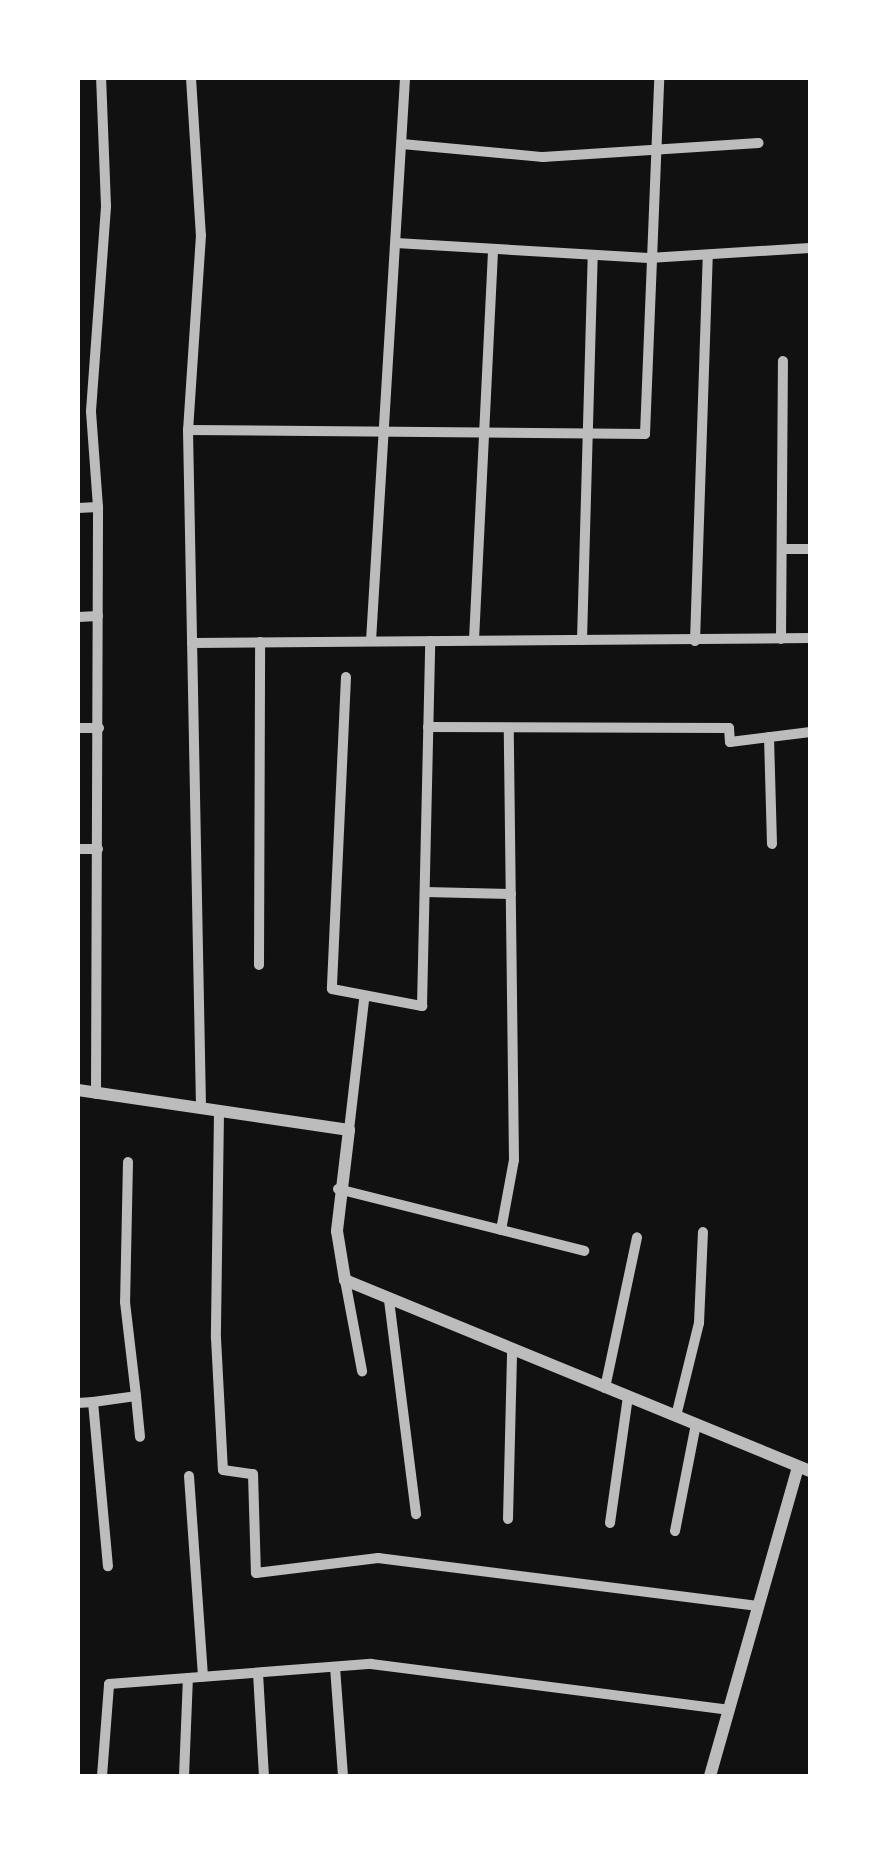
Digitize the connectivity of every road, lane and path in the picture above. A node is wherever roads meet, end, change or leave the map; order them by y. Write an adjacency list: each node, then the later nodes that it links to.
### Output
1 (101, 78): 19 (street)
2 (190, 78): 16 (street)
3 (406, 78): 5 (street)
4 (659, 78): 7 (street)
5 (402, 144): 7 (street); 8 (street)
6 (760, 144): 7 (street)
7 (655, 152): 13 (street)
8 (396, 243): 10 (street); 15 (street)
9 (810, 248): 12 (street)
10 (494, 252): 11 (street); 17 (street)
11 (594, 256): 13 (street); 18 (street)
12 (708, 257): 13 (street); 31 (street)
13 (649, 258): 18 (street)
14 (783, 361): 21 (street)
15 (385, 429): 16 (street); 17 (street); 29 (street)
16 (188, 430): 33 (street)
17 (486, 431): 18 (street); 27 (street)
18 (588, 434): 28 (street)
19 (98, 507): 20 (street); 23 (street)
20 (78, 508)
21 (782, 549): 22 (street); 26 (street)
22 (810, 549)
23 (98, 616): 24 (street); 36 (street)
24 (78, 617)
25 (810, 638): 26 (street)
26 (781, 639): 31 (street)
27 (474, 640): 28 (street); 30 (street)
28 (582, 640): 31 (street)
29 (371, 641): 30 (street); 32 (street)
30 (430, 641): 37 (street)
31 (694, 641)
32 (260, 642): 33 (street); 46 (street)
33 (192, 643): 50 (street)
34 (346, 677): 47 (street)
35 (78, 728): 36 (street)
36 (99, 728): 43 (street)
37 (428, 728): 38 (street); 44 (street)
38 (510, 728): 40 (street); 45 (street)
39 (810, 732): 40 (street)
40 (769, 737): 41 (street)
41 (772, 844)
42 (78, 849): 43 (street)
43 (98, 849): 49 (street)
44 (425, 892): 45 (street); 47 (street)
45 (512, 894): 55 (street)
46 (259, 964)
47 (364, 1000): 52 (street)
48 (78, 1090): 49 (street)
49 (96, 1094): 50 (street)
50 (202, 1110): 51 (street)
51 (219, 1112): 52 (street); 78 (street)
52 (350, 1130): 54 (street)
53 (128, 1162): 64 (street)
54 (338, 1189): 55 (street); 59 (street)
55 (501, 1230): 58 (street)
56 (703, 1232): 68 (street)
57 (637, 1237): 63 (street)
58 (584, 1251)
59 (345, 1280): 60 (street); 62 (street)
60 (389, 1300): 61 (street); 73 (street)
61 (512, 1354): 63 (street); 74 (street)
62 (362, 1371)
63 (605, 1388): 65 (street)
64 (136, 1396): 66 (street); 70 (street)
65 (628, 1396): 68 (street); 75 (street)
66 (94, 1402): 67 (street); 77 (street)
67 (78, 1403)
68 (676, 1416): 69 (street)
69 (696, 1424): 71 (street); 76 (street)
70 (140, 1438)
71 (804, 1469): 78 (street)
72 (189, 1476): 81 (street)
73 (416, 1514)
74 (508, 1519)
75 (610, 1524)
76 (675, 1530)
77 (108, 1566)
78 (758, 1606): 83 (street)
79 (335, 1667): 80 (street); 83 (street); 87 (street)
80 (258, 1673): 81 (street); 86 (street)
81 (203, 1677): 82 (street)
82 (188, 1678): 84 (street); 85 (street)
83 (728, 1710): 88 (street)
84 (102, 1776)
85 (184, 1776)
86 (264, 1776)
87 (343, 1776)
88 (710, 1776)

